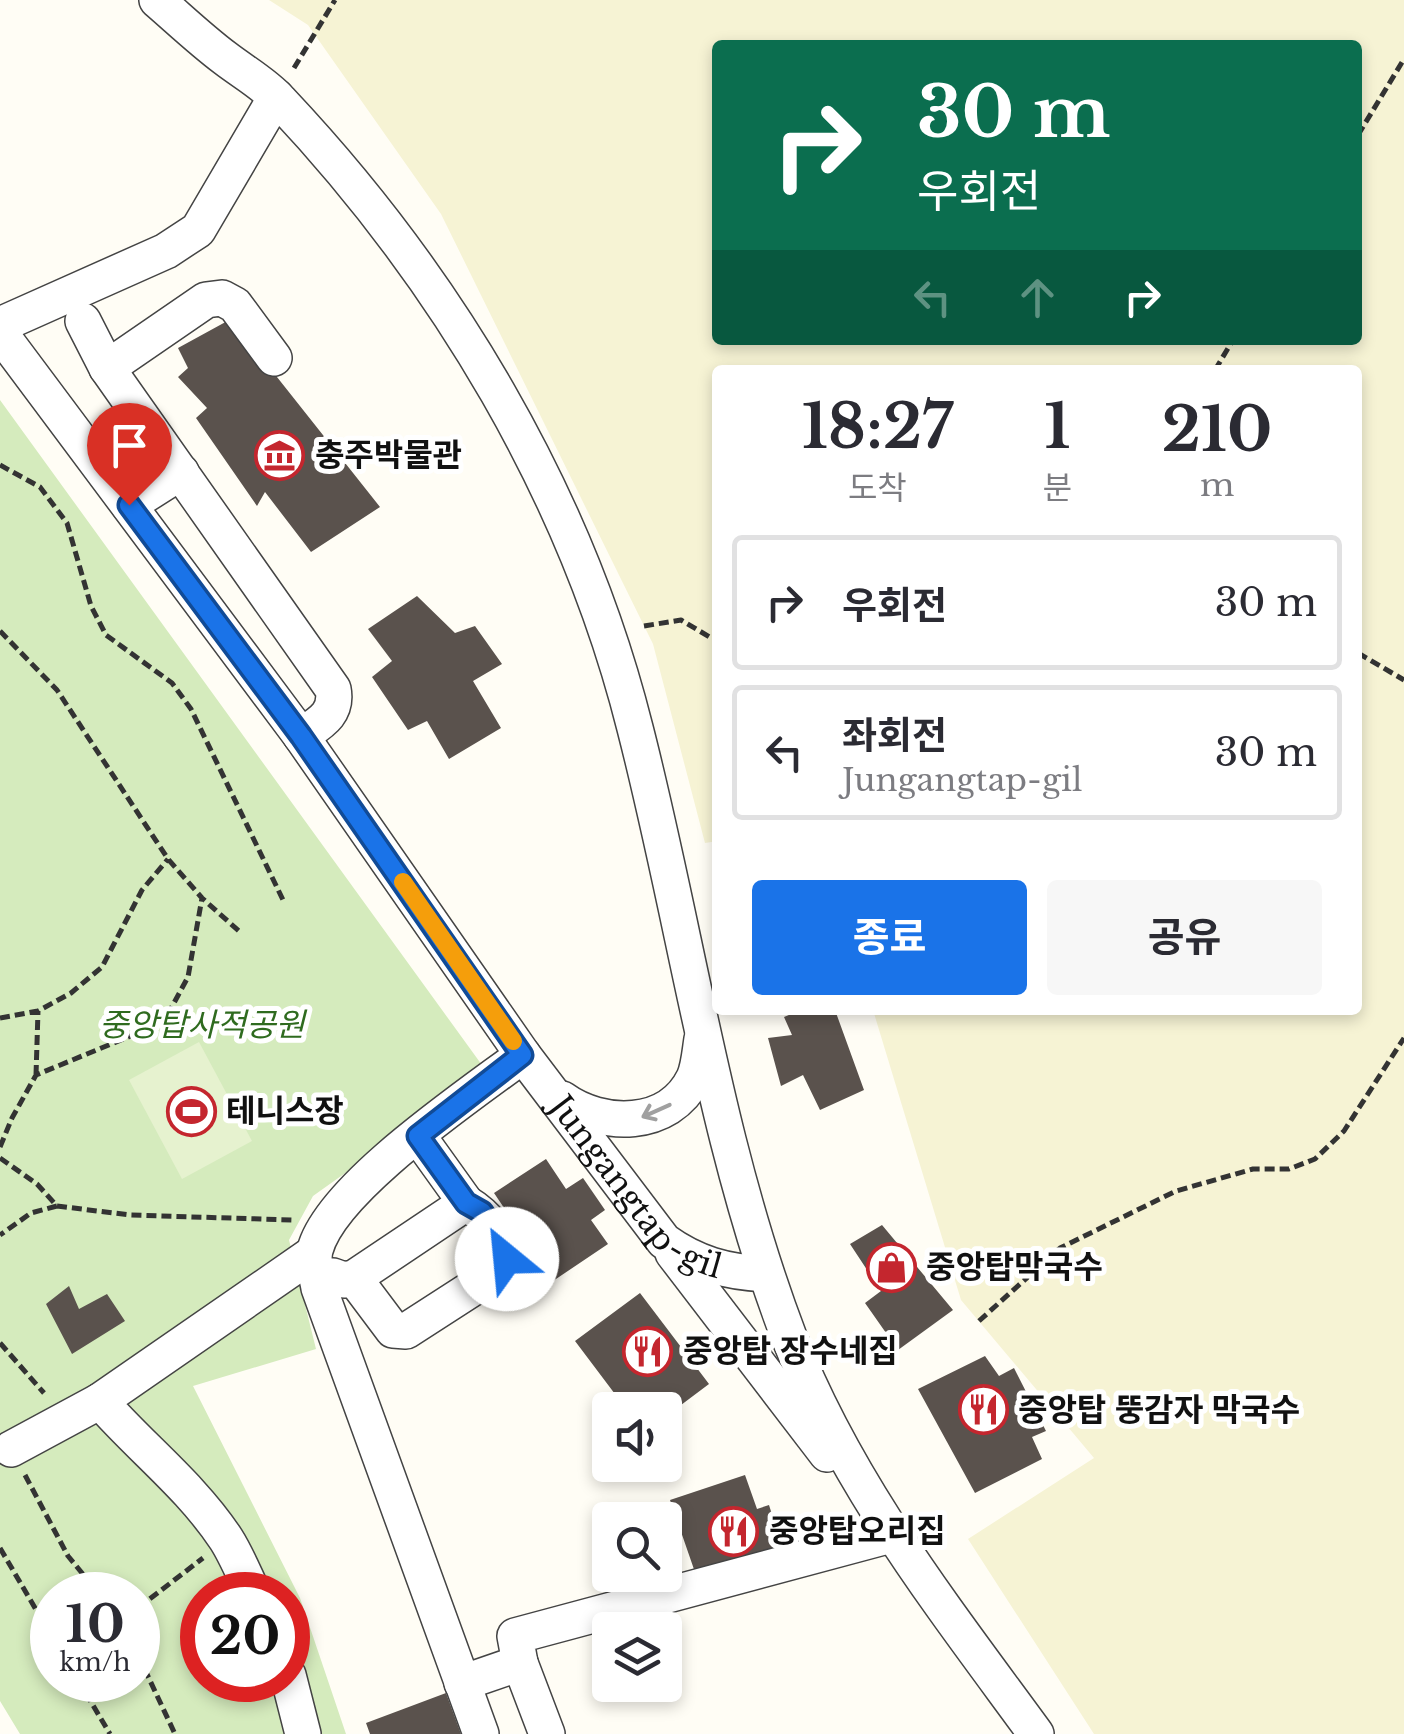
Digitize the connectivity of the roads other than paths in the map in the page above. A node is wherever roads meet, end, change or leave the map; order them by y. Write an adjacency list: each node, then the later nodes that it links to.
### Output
1 (156, 0): 2 (street)
2 (276, 96): 4 (street); 10 (street)
3 (83, 321): 6 (street)
4 (0, 329): 8 (street, Jungangtap-gil)
5 (274, 358): 6 (street)
6 (107, 368): 7 (street)
7 (181, 472): 8 (street); 9 (street)
8 (129, 505): 9 (street, Jungangtap-gil)
9 (301, 736): 11 (street, Jungangtap-gil)
10 (703, 1033): 12 (street, one-way to 12); 17 (street)
11 (522, 1055): 12 (street, Jungangtap-gil); 13 (street)
12 (550, 1091): 15 (street, Jungangtap-gil)
13 (418, 1136): 14 (street); 16 (street)
14 (466, 1203): 18 (street); 18 (street)
15 (664, 1240): 17 (street, Jungangtap-gil); 21 (street)
16 (315, 1262): 18 (street); 19 (street); 24 (street)
17 (766, 1274): 21 (street)
18 (354, 1278)
19 (100, 1401): 20 (street); 22 (street)
20 (10, 1449)
21 (891, 1535): 23 (street); 29 (street)
22 (242, 1572)
23 (520, 1664): 24 (street); 28 (street)
24 (462, 1683): 27 (street)
25 (295, 1702): 26 (street)
26 (303, 1734)
27 (481, 1734)
28 (547, 1734)
29 (1036, 1734)

